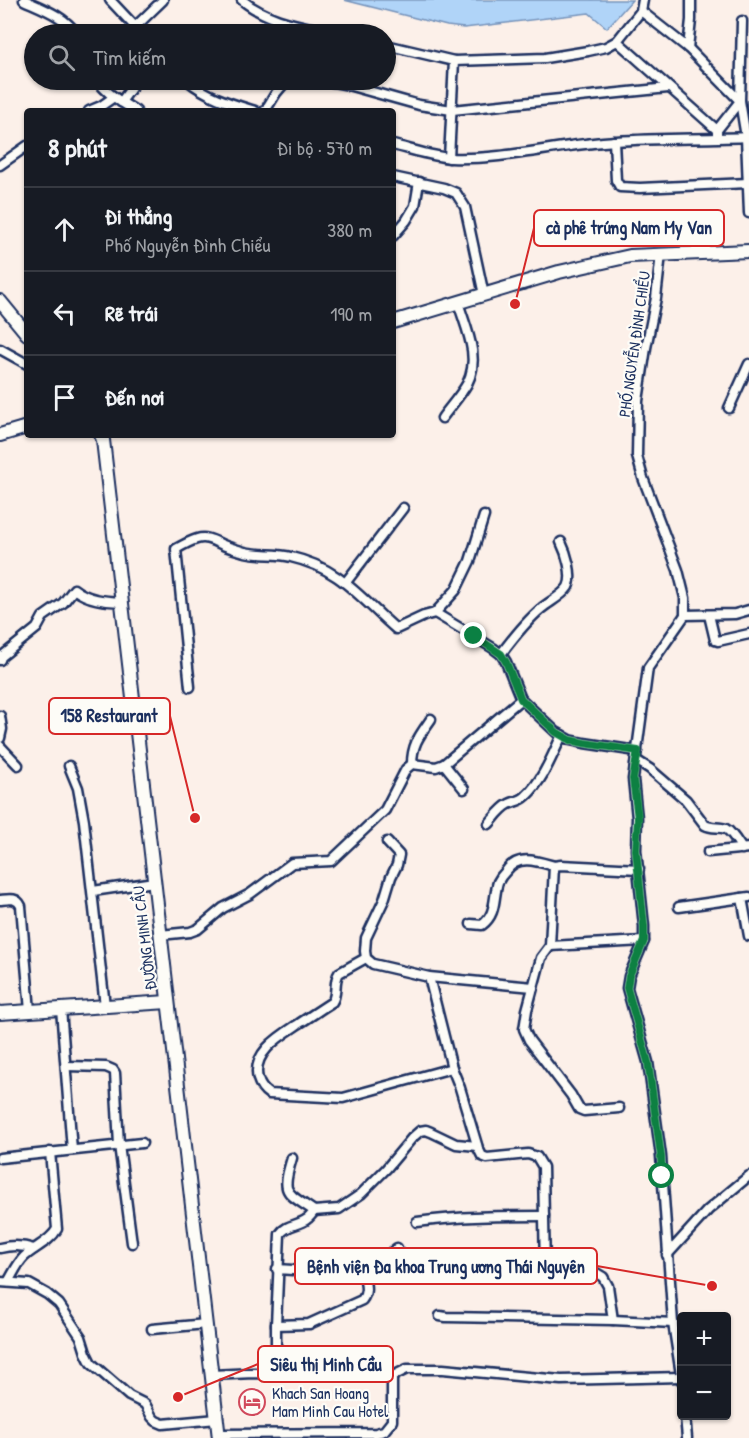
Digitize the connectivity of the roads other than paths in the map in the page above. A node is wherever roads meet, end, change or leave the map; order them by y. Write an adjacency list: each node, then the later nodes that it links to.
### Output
1 (24, 0): 9 (street)
2 (110, 0): 10 (street)
3 (163, 0): 11 (street)
4 (242, 0): 12 (street)
5 (643, 0): 7 (street)
6 (690, 0): 15 (street)
7 (641, 11): 13 (street); 15 (street)
8 (742, 21): 24 (street)
9 (69, 24)
10 (132, 24)
11 (138, 24)
12 (294, 24)
13 (617, 41): 16 (street); 17 (street)
14 (396, 48): 16 (street)
15 (688, 48): 24 (street)
16 (454, 62): 29 (street)
17 (668, 88): 29 (street); 30 (street)
18 (104, 90): 23 (street)
19 (126, 90): 23 (street)
20 (202, 90): 27 (street)
21 (278, 90): 28 (street)
22 (366, 90): 29 (street)
23 (117, 99): 25 (street); 26 (street)
24 (740, 101): 30 (street); 31 (street)
25 (96, 108)
26 (131, 108)
27 (246, 108)
28 (267, 108)
29 (452, 110): 35 (street)
30 (717, 135): 31 (street); 32 (street)
31 (747, 137): 39 (street)
32 (614, 141): 35 (street); 39 (street)
33 (396, 146): 35 (street)
34 (24, 149): 36 (street)
35 (449, 158)
36 (0, 165)
37 (396, 178): 38 (street)
38 (419, 182): 41 (street); 44 (street)
39 (748, 183): 40 (street)
40 (749, 213)
41 (396, 233)
42 (749, 251): 43 (street)
43 (661, 254): 44 (street); 64 (street, PHỐ NGUYỄN ĐÌNH CHIỂU)
44 (484, 295): 46 (street)
45 (0, 301): 48 (street)
46 (458, 302): 47 (street); 53 (street)
47 (396, 320)
48 (24, 330)
49 (0, 349): 50 (street)
50 (24, 362)
51 (749, 364): 52 (street)
52 (729, 408)
53 (442, 418)
54 (24, 428): 55 (street)
55 (0, 435)
56 (102, 438): 61 (street, ĐƯỜNG MINH CẦU)
57 (403, 508): 60 (street)
58 (484, 516): 63 (street)
59 (561, 542): 67 (street)
60 (346, 582): 63 (street); 69 (street)
61 (122, 603): 68 (street); 88 (street, ĐƯỜNG MINH CẦU)
62 (749, 610): 65 (street)
63 (435, 613): 67 (street)
64 (685, 615): 65 (street); 76 (street)
65 (709, 615): 66 (street)
66 (749, 634)
67 (501, 654): 70 (street)
68 (0, 660)
69 (190, 687)
70 (521, 699): 73 (street); 78 (street)
71 (0, 716): 74 (street)
72 (431, 719): 77 (street)
73 (562, 735): 76 (street); 82 (street)
74 (0, 738)
75 (0, 746): 79 (street)
76 (637, 756): 84 (street); 87 (street)
77 (412, 764): 78 (street); 94 (street)
78 (444, 764): 81 (street)
79 (18, 765)
80 (69, 765): 89 (street)
81 (464, 789)
82 (489, 824)
83 (387, 842): 98 (street)
84 (746, 848): 85 (street)
85 (708, 852)
86 (554, 866): 87 (street); 93 (street); 97 (street)
87 (639, 869): 96 (street)
88 (154, 882): 89 (street); 94 (street, ĐƯỜNG MINH CẦU)
89 (93, 891): 102 (street)
90 (746, 897): 92 (street); 95 (street)
91 (0, 900): 104 (street)
92 (679, 907)
93 (471, 924)
94 (160, 935): 101 (street, ĐƯỜNG MINH CẦU)
95 (749, 936)
96 (644, 941): 97 (street); 124 (street)
97 (549, 946): 100 (street)
98 (366, 958): 99 (street); 107 (street)
99 (429, 977): 100 (street); 107 (street)
100 (533, 987): 108 (street)
101 (168, 1002): 102 (street); 131 (street, ĐƯỜNG MINH CẦU)
102 (105, 1006): 103 (street)
103 (61, 1009): 104 (street); 106 (street)
104 (30, 1011): 105 (street)
105 (0, 1013)
106 (66, 1066): 110 (street); 112 (street)
107 (452, 1068): 111 (street)
108 (620, 1108)
109 (142, 1143): 110 (street)
110 (119, 1145): 112 (street); 120 (street)
111 (477, 1146): 117 (street); 118 (street)
112 (72, 1150): 113 (street)
113 (50, 1152): 114 (street); 123 (street)
114 (0, 1158)
115 (292, 1158): 117 (street)
116 (749, 1176): 124 (street)
117 (314, 1211): 125 (street)
118 (544, 1216): 119 (street); 129 (street)
119 (417, 1222)
120 (132, 1244)
121 (0, 1248): 123 (street)
122 (398, 1248): 126 (street)
123 (34, 1249): 127 (street)
124 (667, 1255): 130 (street)
125 (278, 1269): 126 (street); 132 (street)
126 (363, 1272): 132 (street)
127 (4, 1282): 139 (street)
128 (440, 1316): 129 (street)
129 (613, 1320): 130 (street)
130 (673, 1323): 134 (street)
131 (206, 1324): 133 (street); 136 (street, ĐƯỜNG MINH CẦU)
132 (276, 1325): 135 (street)
133 (152, 1329)
134 (679, 1366)
135 (276, 1373): 136 (street); 137 (street)
136 (212, 1375): 139 (street, ĐƯỜNG MINH CẦU)
137 (391, 1377): 138 (street); 141 (street)
138 (677, 1379)
139 (217, 1419): 141 (street, ĐƯỜNG MINH CẦU)
140 (685, 1420): 142 (street)
141 (219, 1436)
142 (687, 1438)

